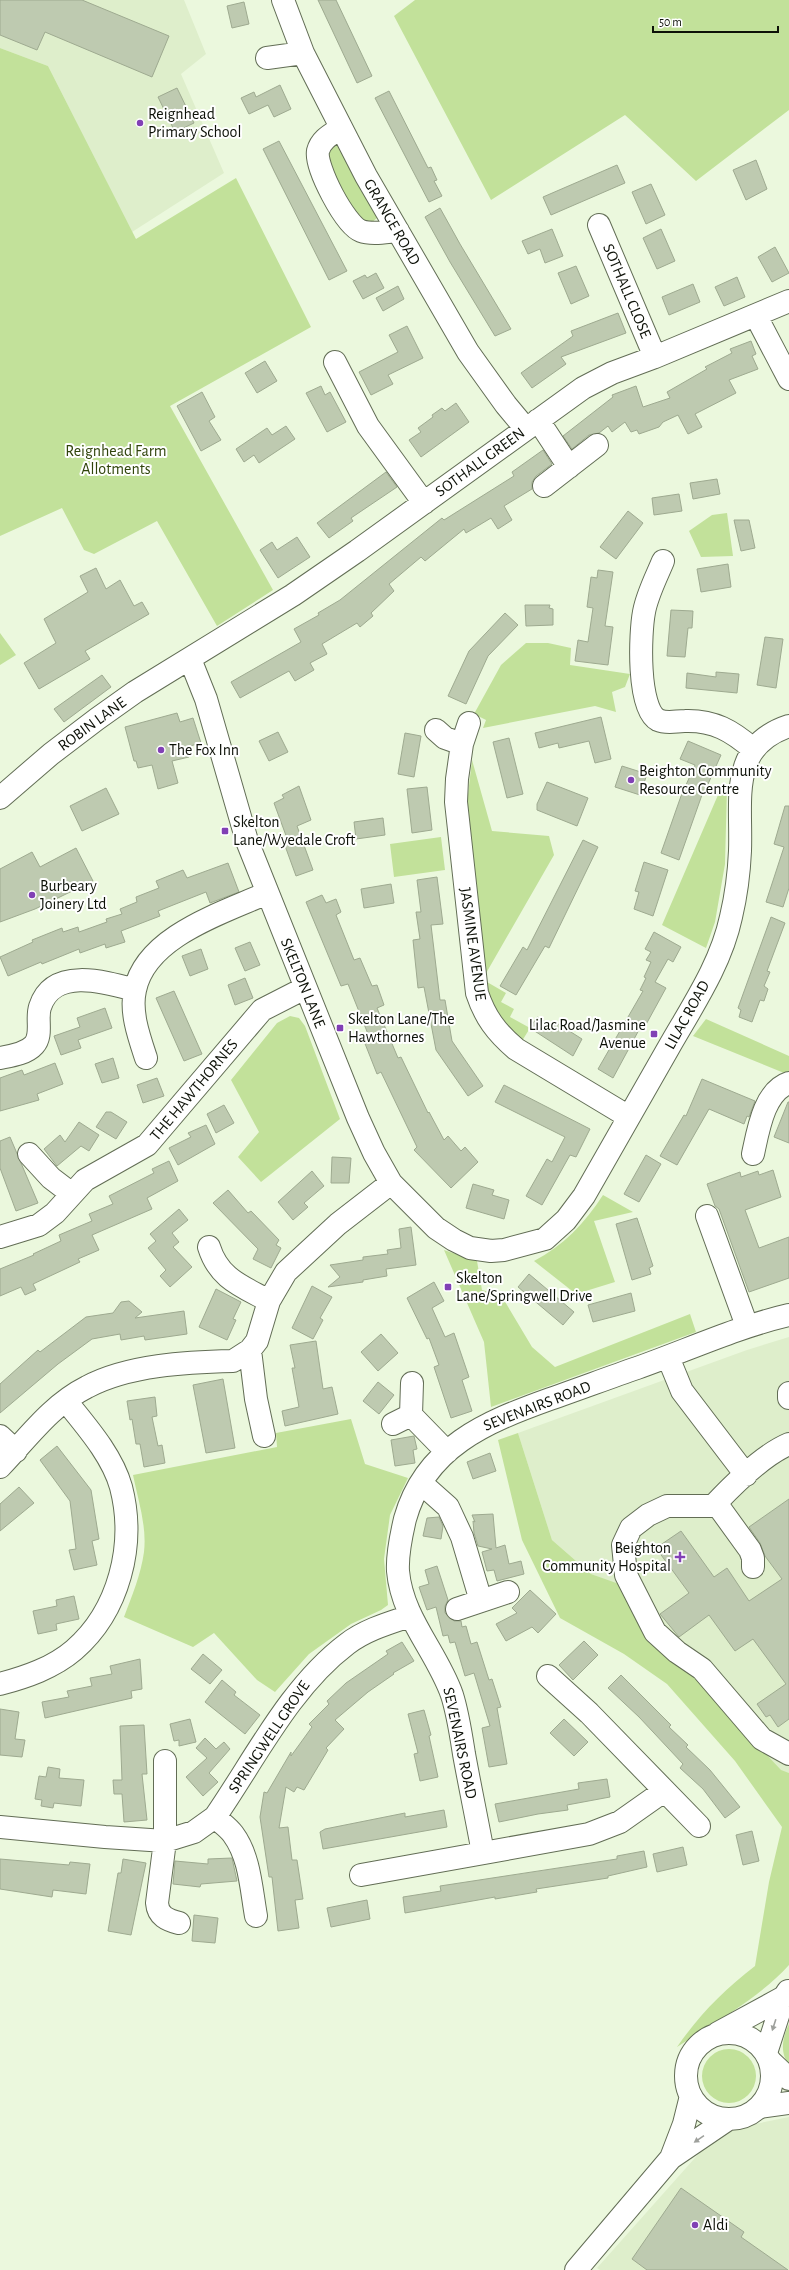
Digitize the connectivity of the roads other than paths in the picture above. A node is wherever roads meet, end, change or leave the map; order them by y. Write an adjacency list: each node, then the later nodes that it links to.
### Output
1 (283, 0): 2 (street, GRANGE ROAD)
2 (303, 53): 3 (street); 4 (street, GRANGE ROAD)
3 (267, 58)
4 (341, 128): 6 (street, GRANGE ROAD); 6 (street)
5 (599, 225): 9 (street, SOTHALL CLOSE)
6 (398, 231): 12 (street, GRANGE ROAD)
7 (789, 301): 8 (street, SOTHALL GREEN)
8 (756, 316): 9 (street, SOTHALL GREEN); 11 (street)
9 (655, 357): 12 (street, SOTHALL GREEN)
10 (335, 362): 16 (street)
11 (789, 379)
12 (532, 425): 14 (street, GRANGE ROAD); 16 (street, SOTHALL GREEN)
13 (597, 445): 14 (street)
14 (569, 467): 15 (street)
15 (544, 486)
16 (424, 503): 18 (street, SOTHALL GREEN)
17 (663, 561): 23 (street)
18 (190, 658): 24 (street, ROBIN LANE); 25 (street, SKELTON LANE)
19 (469, 723): 22 (street, JASMINE AVENUE)
20 (789, 726): 23 (street, LILAC ROAD)
21 (436, 730): 22 (street)
22 (462, 744): 31 (street, JASMINE AVENUE)
23 (753, 749): 31 (street, LILAC ROAD)
24 (0, 798)
25 (267, 893): 26 (street, SKELTON LANE); 27 (street)
26 (304, 988): 34 (street, SKELTON LANE); 35 (street, THE HAWTHORNES)
27 (134, 990): 28 (street); 29 (street)
28 (0, 1058)
29 (146, 1058)
30 (789, 1083): 33 (street)
31 (629, 1117): 39 (street, LILAC ROAD)
32 (29, 1154): 35 (street)
33 (753, 1154)
34 (391, 1183): 39 (street, SKELTON LANE); 40 (street)
35 (72, 1194): 37 (street, THE HAWTHORNES)
36 (707, 1216): 42 (street)
37 (0, 1237)
38 (209, 1247): 40 (street)
39 (491, 1251)
40 (269, 1301): 43 (street)
41 (789, 1315): 42 (street, SEVENAIRS ROAD)
42 (747, 1326): 44 (street, SEVENAIRS ROAD)
43 (250, 1350): 48 (street); 50 (street)
44 (668, 1357): 53 (street, SEVENAIRS ROAD); 55 (street)
45 (412, 1383): 53 (street)
46 (789, 1393): 47 (street)
47 (789, 1398)
48 (66, 1401): 52 (street); 64 (street)
49 (0, 1436): 52 (street)
50 (264, 1436)
51 (789, 1444): 55 (street)
52 (16, 1451): 54 (street)
53 (447, 1452): 56 (street, SEVENAIRS ROAD)
54 (0, 1467)
55 (746, 1475): 57 (street)
56 (421, 1483): 60 (street); 62 (street, SEVENAIRS ROAD)
57 (716, 1503): 58 (street); 65 (street)
58 (753, 1568)
59 (508, 1592): 60 (street)
60 (481, 1601): 61 (street)
61 (457, 1609)
62 (410, 1616): 68 (street, SPRINGWELL GROVE); 72 (street, SEVENAIRS ROAD)
63 (548, 1676): 67 (street)
64 (0, 1684)
65 (789, 1754)
66 (166, 1761): 71 (street)
67 (664, 1792): 69 (street); 72 (street)
68 (215, 1816): 71 (street, SPRINGWELL GROVE); 74 (street)
69 (699, 1826)
70 (0, 1827): 71 (street, SPRINGWELL GROVE)
71 (165, 1841): 75 (street)
72 (483, 1854): 73 (street)
73 (362, 1874)
74 (256, 1916)
75 (179, 1923)
76 (786, 1994): 77 (street); 78 (street, one-way to 78)
77 (713, 2036): 78 (street); 80 (street)
78 (768, 2057): 79 (street); 82 (street)
79 (789, 2079)
80 (691, 2096): 83 (street); 84 (street)
81 (789, 2104): 82 (street)
82 (760, 2107): 83 (street)
83 (727, 2120): 84 (street, one-way to 84)
84 (671, 2158): 85 (street)
85 (576, 2270)

